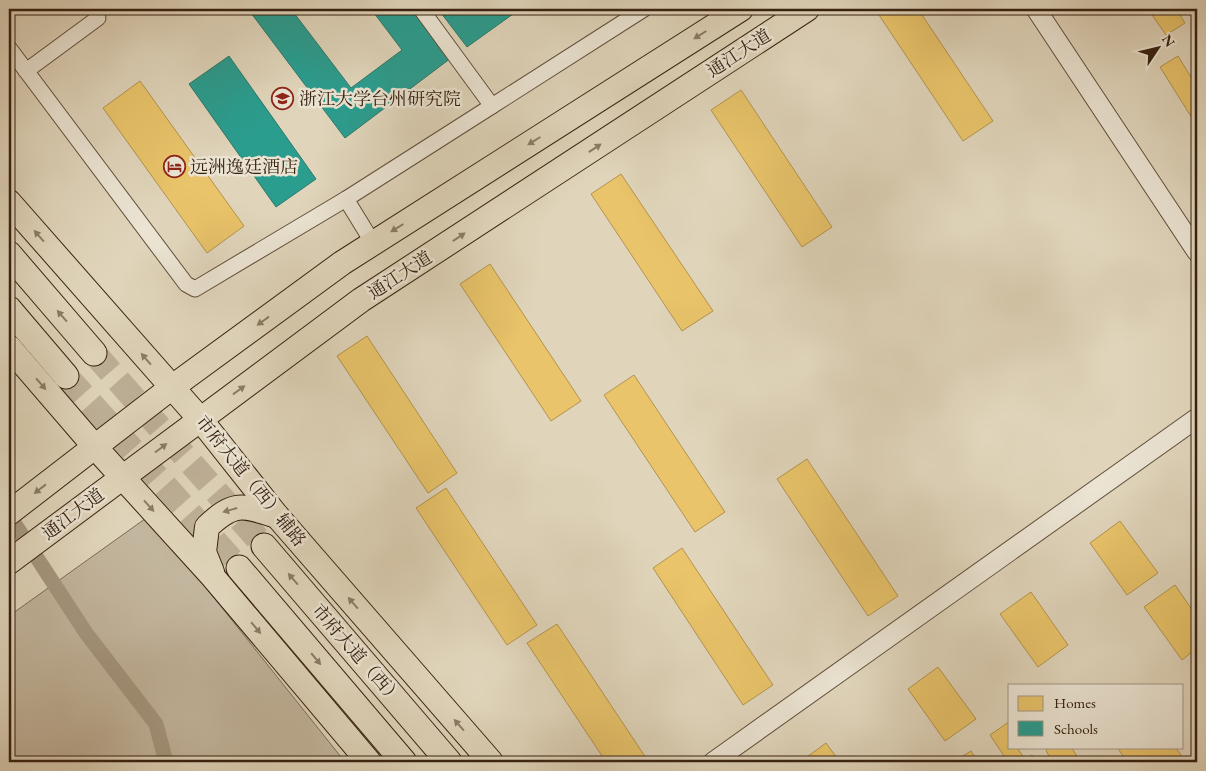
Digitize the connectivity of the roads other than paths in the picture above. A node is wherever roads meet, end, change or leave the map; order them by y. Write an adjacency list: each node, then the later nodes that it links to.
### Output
1 (421, 9): 9 (street)
2 (644, 9): 9 (street)
3 (742, 9): 12 (main road, 通江大道, one-way to 12)
4 (807, 9): 21 (main road, 通江大道, one-way to 4)
5 (1036, 9): 13 (street)
6 (98, 18): 8 (street)
7 (9, 48): 8 (street)
8 (26, 71): 10 (street)
9 (492, 106): 10 (street)
10 (346, 199): 12 (street)
11 (9, 202): 19 (main road, 市府大道（西）辅路, one-way to 11)
12 (374, 243): 19 (main road, 通江大道, one-way to 19)
13 (1197, 252)
14 (9, 254): 17 (highway, one-way to 14)
15 (9, 309): 18 (highway)
16 (9, 347): 22 (main road, one-way to 22)
17 (94, 353)
18 (66, 376)
19 (171, 388): 21 (main road, 市府大道（西）辅路); 22 (main road, 通江大道)
20 (1197, 418): 35 (street)
21 (200, 419): 23 (main road, 通江大道, one-way to 21); 25 (main road, 市府大道（西）辅路)
22 (95, 447): 23 (main road); 24 (main road, 通江大道, one-way to 24)
23 (123, 477): 28 (main road, 通江大道); 30 (main road, one-way to 30)
24 (9, 513)
25 (277, 516): 30 (main road, one-way to 30); 34 (main road, 市府大道（西）辅路, one-way to 25)
26 (9, 517): 28 (main road)
27 (264, 546): 33 (highway, 市府大道（西）, one-way to 27)
28 (16, 556)
29 (239, 568): 32 (highway, 市府大道（西）, one-way to 32)
30 (214, 577): 31 (main road, one-way to 31)
31 (369, 762)
32 (404, 762)
33 (449, 762)
34 (492, 762)
35 (712, 762)

